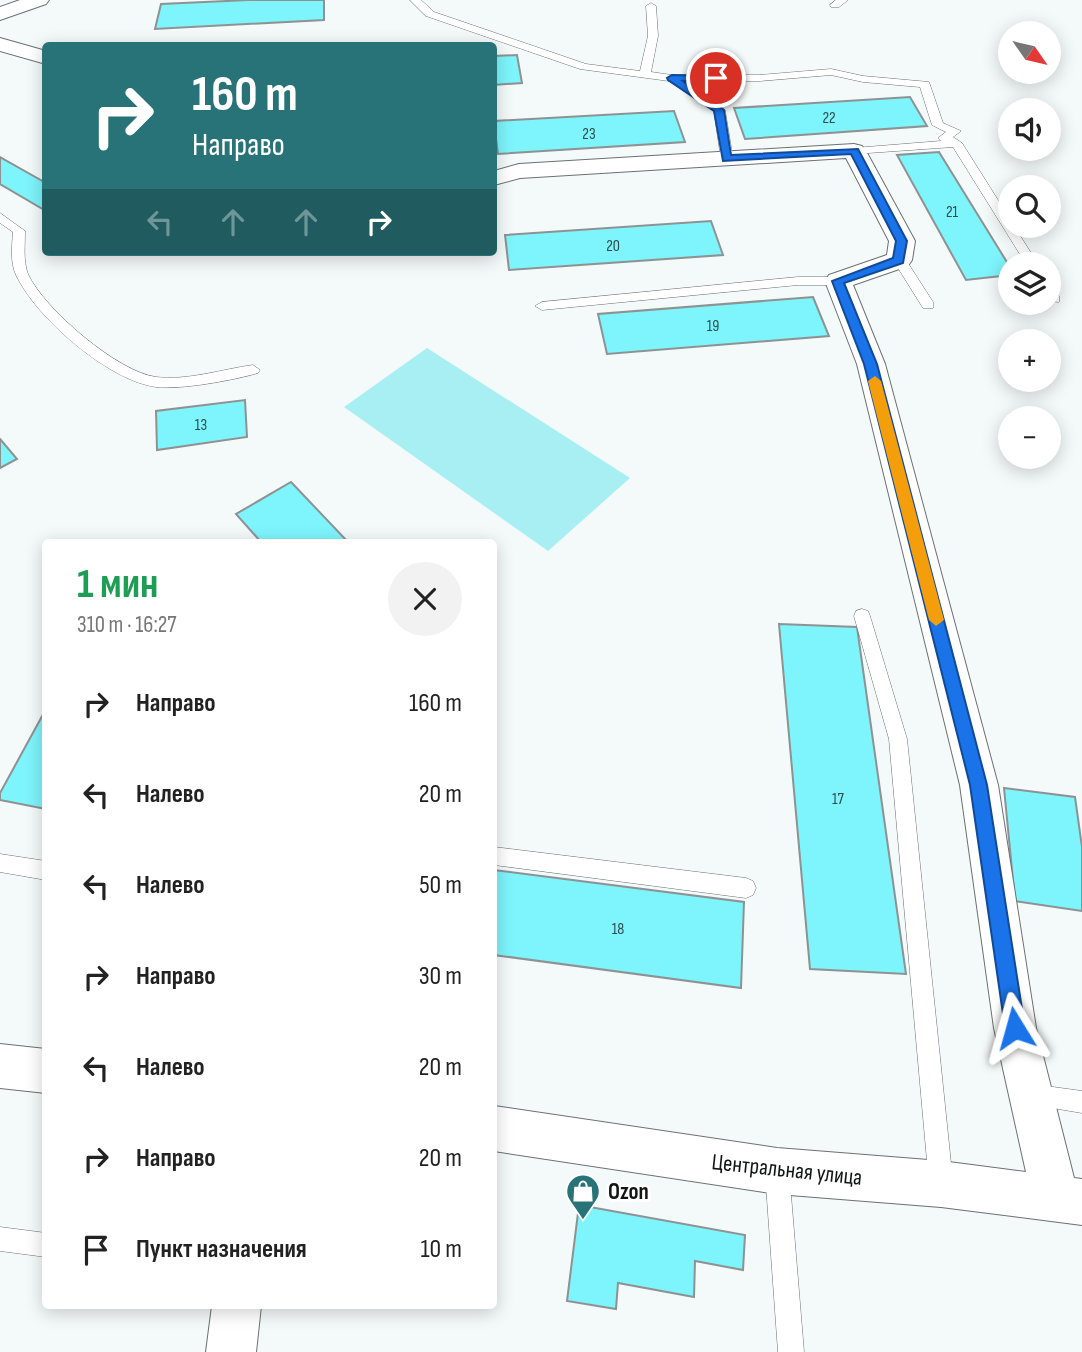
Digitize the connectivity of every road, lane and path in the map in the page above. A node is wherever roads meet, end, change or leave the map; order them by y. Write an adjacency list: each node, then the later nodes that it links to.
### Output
1 (39, 0): 4 (street)
2 (415, 0): 7 (lane)
3 (651, 6): 7 (lane)
4 (0, 14)
5 (0, 44): 6 (street)
6 (42, 57)
7 (645, 75): 8 (lane)
8 (672, 78): 9 (lane); 11 (lane)
9 (956, 143): 10 (lane); 14 (lane)
10 (854, 151): 11 (street); 15 (street)
11 (727, 159): 12 (street)
12 (497, 177)
13 (0, 217): 19 (lane)
14 (1024, 252)
15 (899, 260): 16 (street); 17 (lane)
16 (838, 281): 18 (lane); 27 (street)
17 (928, 305)
18 (542, 306)
19 (253, 370)
20 (862, 616): 31 (lane)
21 (497, 856): 24 (lane)
22 (0, 863): 23 (lane)
23 (42, 870)
24 (746, 888)
25 (0, 1066): 26 (street)
26 (42, 1071)
27 (1031, 1095): 28 (lane); 32 (street)
28 (1082, 1102)
29 (497, 1129): 30 (street, Центральная улица)
30 (776, 1171): 31 (street, Центральная улица); 37 (lane)
31 (941, 1184): 32 (street, Центральная улица)
32 (1069, 1201)
33 (0, 1239): 34 (lane)
34 (42, 1244)
35 (237, 1309): 36 (street)
36 (231, 1352)
37 (791, 1352)

